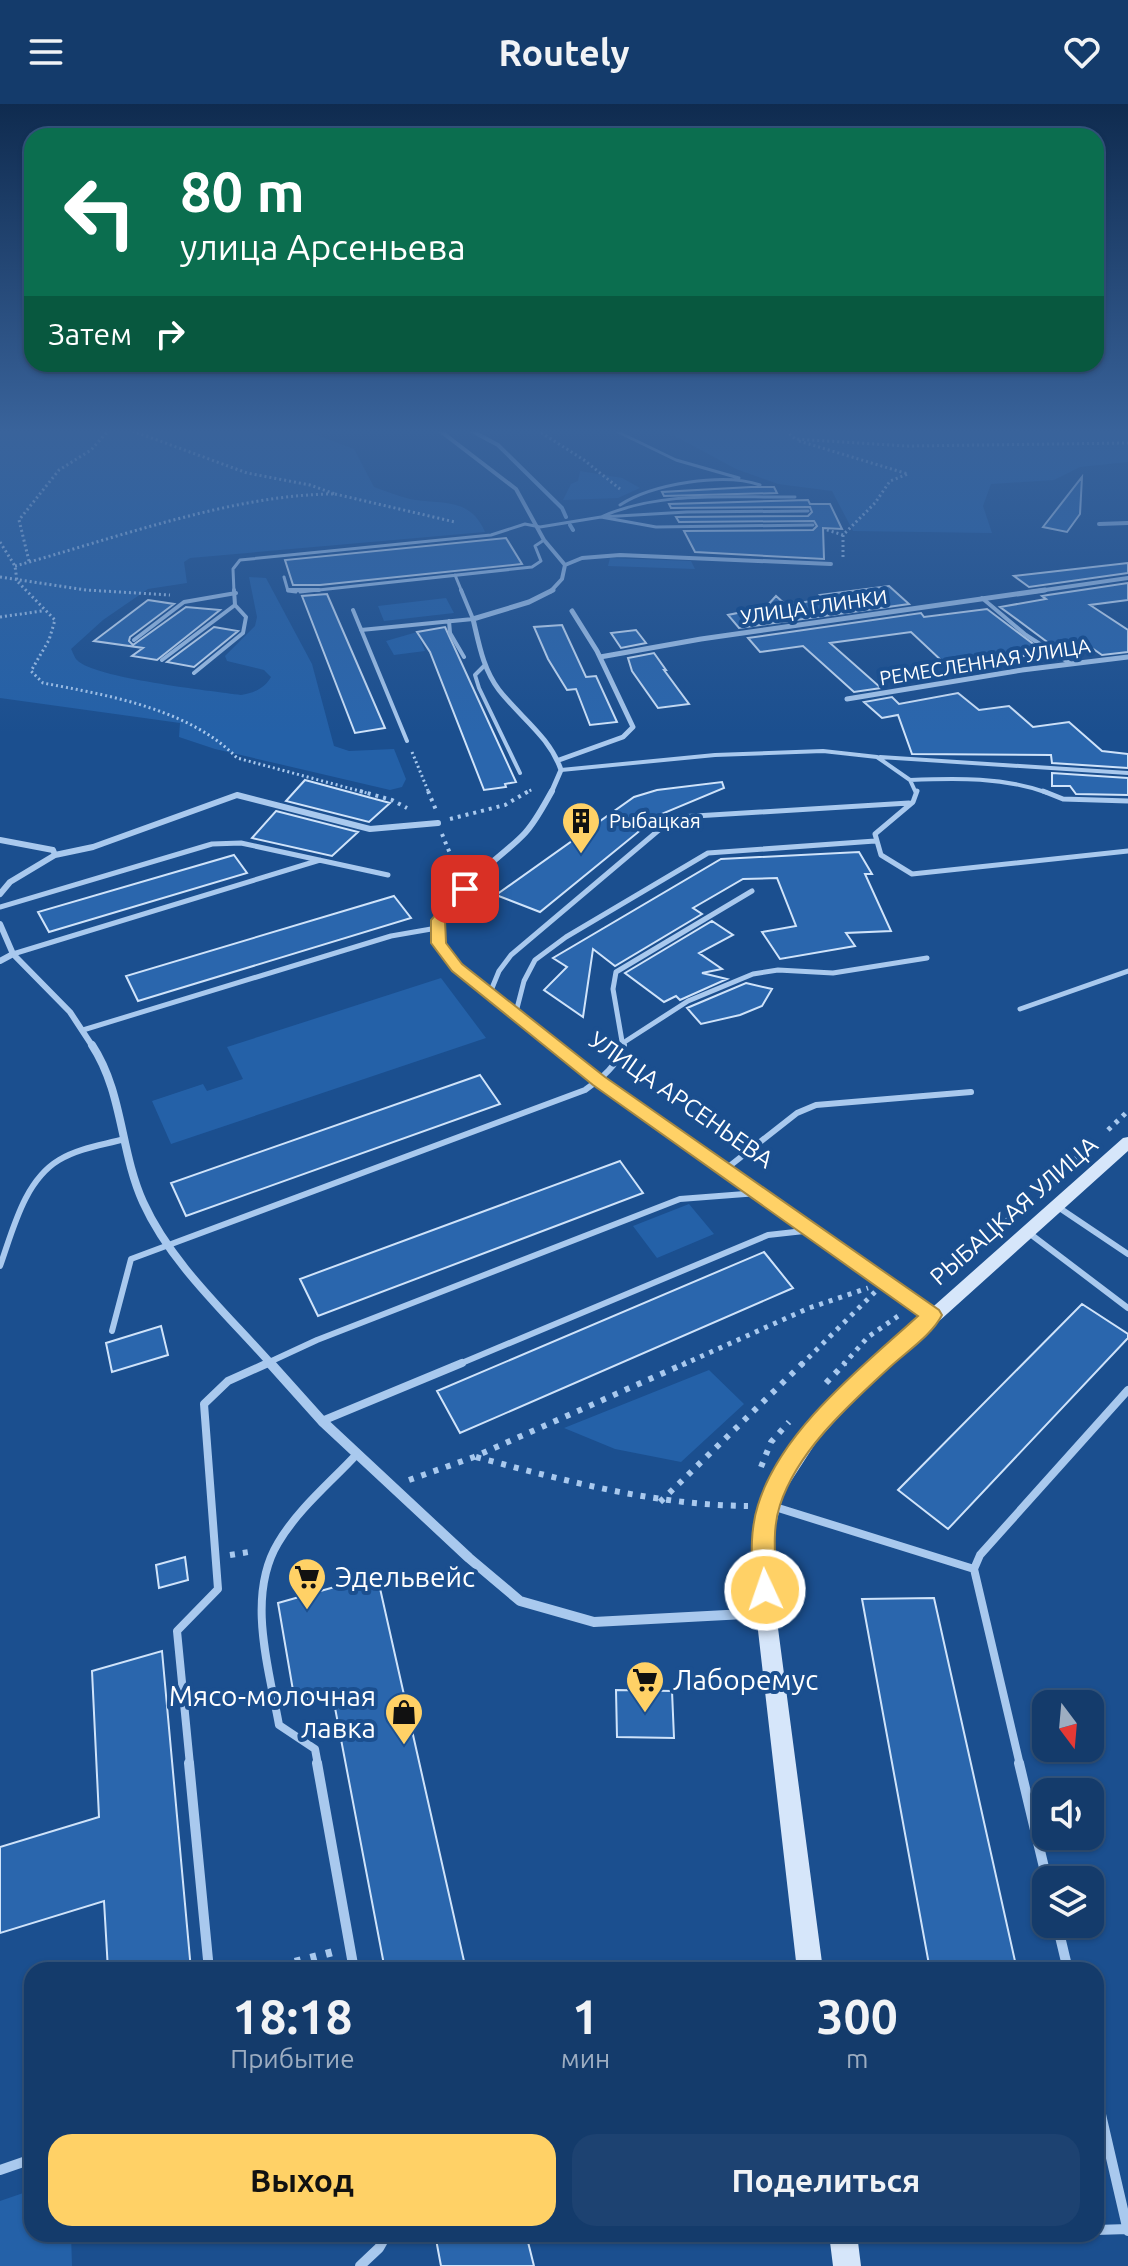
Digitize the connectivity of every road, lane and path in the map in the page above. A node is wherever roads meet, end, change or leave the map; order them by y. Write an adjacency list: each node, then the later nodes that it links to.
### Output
1 (22, 531): 7 (path)
2 (141, 531): 7 (path)
3 (499, 531): 16 (lane)
4 (541, 531): 5 (street)
5 (544, 540): 9 (street); 11 (lane)
6 (0, 542): 10 (path)
7 (29, 561): 10 (path)
8 (831, 564): 9 (street)
9 (565, 565): 24 (street)
10 (15, 566): 15 (path)
11 (455, 575): 13 (lane); 24 (lane)
12 (0, 577): 15 (path)
13 (284, 577)
14 (1128, 578): 18 (street, УЛИЦА ГЛИНКИ)
15 (17, 581): 17 (path); 21 (path)
16 (236, 593): 17 (lane); 19 (lane)
17 (201, 596): 27 (lane)
18 (982, 598): 29 (street, УЛИЦА ГЛИНКИ); 32 (lane)
19 (235, 605): 31 (lane); 34 (lane)
20 (353, 610): 26 (lane)
21 (43, 611): 23 (path); 46 (path)
22 (572, 611): 29 (street)
23 (0, 617)
24 (473, 619): 25 (lane); 33 (street)
25 (449, 621): 26 (lane); 28 (lane)
26 (361, 630): 36 (lane)
27 (134, 640)
28 (464, 657)
29 (600, 657): 38 (street)
30 (1128, 657): 32 (street, РЕМЕСЛЕННАЯ УЛИЦА)
31 (162, 660)
32 (1071, 664): 35 (street, РЕМЕСЛЕННАЯ УЛИЦА)
33 (484, 666): 38 (street); 40 (lane)
34 (194, 673)
35 (847, 699)
36 (407, 741): 45 (path)
37 (877, 757): 39 (lane); 41 (lane); 42 (lane)
38 (559, 760): 39 (street)
39 (561, 770): 46 (path); 53 (street)
40 (520, 773)
41 (1128, 773)
42 (910, 780): 43 (lane); 44 (lane)
43 (1128, 801)
44 (913, 802): 48 (lane); 63 (lane)
45 (436, 811)
46 (438, 823): 50 (street); 53 (path)
47 (0, 840): 50 (street)
48 (875, 841): 49 (lane); 65 (lane)
49 (1128, 851)
50 (55, 855): 55 (street)
51 (320, 859): 52 (lane); 56 (lane); 59 (lane)
52 (388, 875)
53 (465, 889): 58 (street)
54 (752, 891): 67 (lane)
55 (0, 894)
56 (0, 907)
57 (0, 924): 59 (street)
58 (437, 928): 63 (street, УЛИЦА АРСЕНЬЕВА); 66 (lane)
59 (13, 954): 61 (street); 66 (street)
60 (927, 958): 67 (lane)
61 (0, 961)
62 (1128, 971): 64 (lane)
63 (490, 993): 65 (street, УЛИЦА АРСЕНЬЕВА)
64 (1020, 1009)
65 (515, 1016): 68 (street, УЛИЦА АРСЕНЬЕВА)
66 (83, 1030): 70 (street)
67 (626, 1041): 68 (lane)
68 (599, 1081): 72 (street, УЛИЦА АРСЕНЬЕВА); 77 (lane)
69 (971, 1092): 72 (lane)
70 (124, 1139): 77 (street); 79 (lane)
71 (1128, 1142): 74 (main road, РЫБАЦКАЯ УЛИЦА)
72 (727, 1168): 73 (street, УЛИЦА АРСЕНЬЕВА)
73 (761, 1192): 75 (street, УЛИЦА АРСЕНЬЕВА); 84 (lane)
74 (1055, 1205): 76 (main road, РЫБАЦКАЯ УЛИЦА); 78 (lane)
75 (813, 1230): 80 (street, УЛИЦА АРСЕНЬЕВА); 86 (lane)
76 (1026, 1231): 81 (lane); 82 (main road, РЫБАЦКАЯ УЛИЦА)
77 (166, 1245): 83 (lane); 84 (street)
78 (1128, 1254)
79 (0, 1266)
80 (885, 1283): 82 (street, УЛИЦА АРСЕНЬЕВА); 88 (path); 90 (path)
81 (1128, 1308)
82 (932, 1315): 91 (main road)
83 (112, 1331)
84 (272, 1362): 86 (street); 93 (lane)
85 (1128, 1390): 94 (lane)
86 (322, 1421): 87 (street)
87 (356, 1455): 89 (street); 92 (lane)
88 (474, 1457): 89 (path); 90 (path)
89 (384, 1481): 95 (street)
90 (660, 1502): 91 (path)
91 (769, 1505): 94 (lane); 95 (main road)
92 (272, 1552): 93 (path); 98 (lane)
93 (215, 1558): 99 (lane)
94 (974, 1569): 96 (lane)
95 (766, 1613): 102 (main road)
96 (1044, 1866)
97 (1060, 1938): 103 (lane)
98 (350, 1947): 100 (path); 101 (lane)
99 (208, 1962)
100 (294, 1962)
101 (353, 1962)
102 (809, 1962)
103 (1066, 1962)
104 (1104, 2127): 108 (lane)
105 (24, 2162): 106 (lane)
106 (0, 2170)
107 (1104, 2230): 108 (lane)
108 (1128, 2230)
109 (382, 2242): 111 (lane)
110 (846, 2242): 112 (main road)
111 (360, 2266)
112 (847, 2266)

